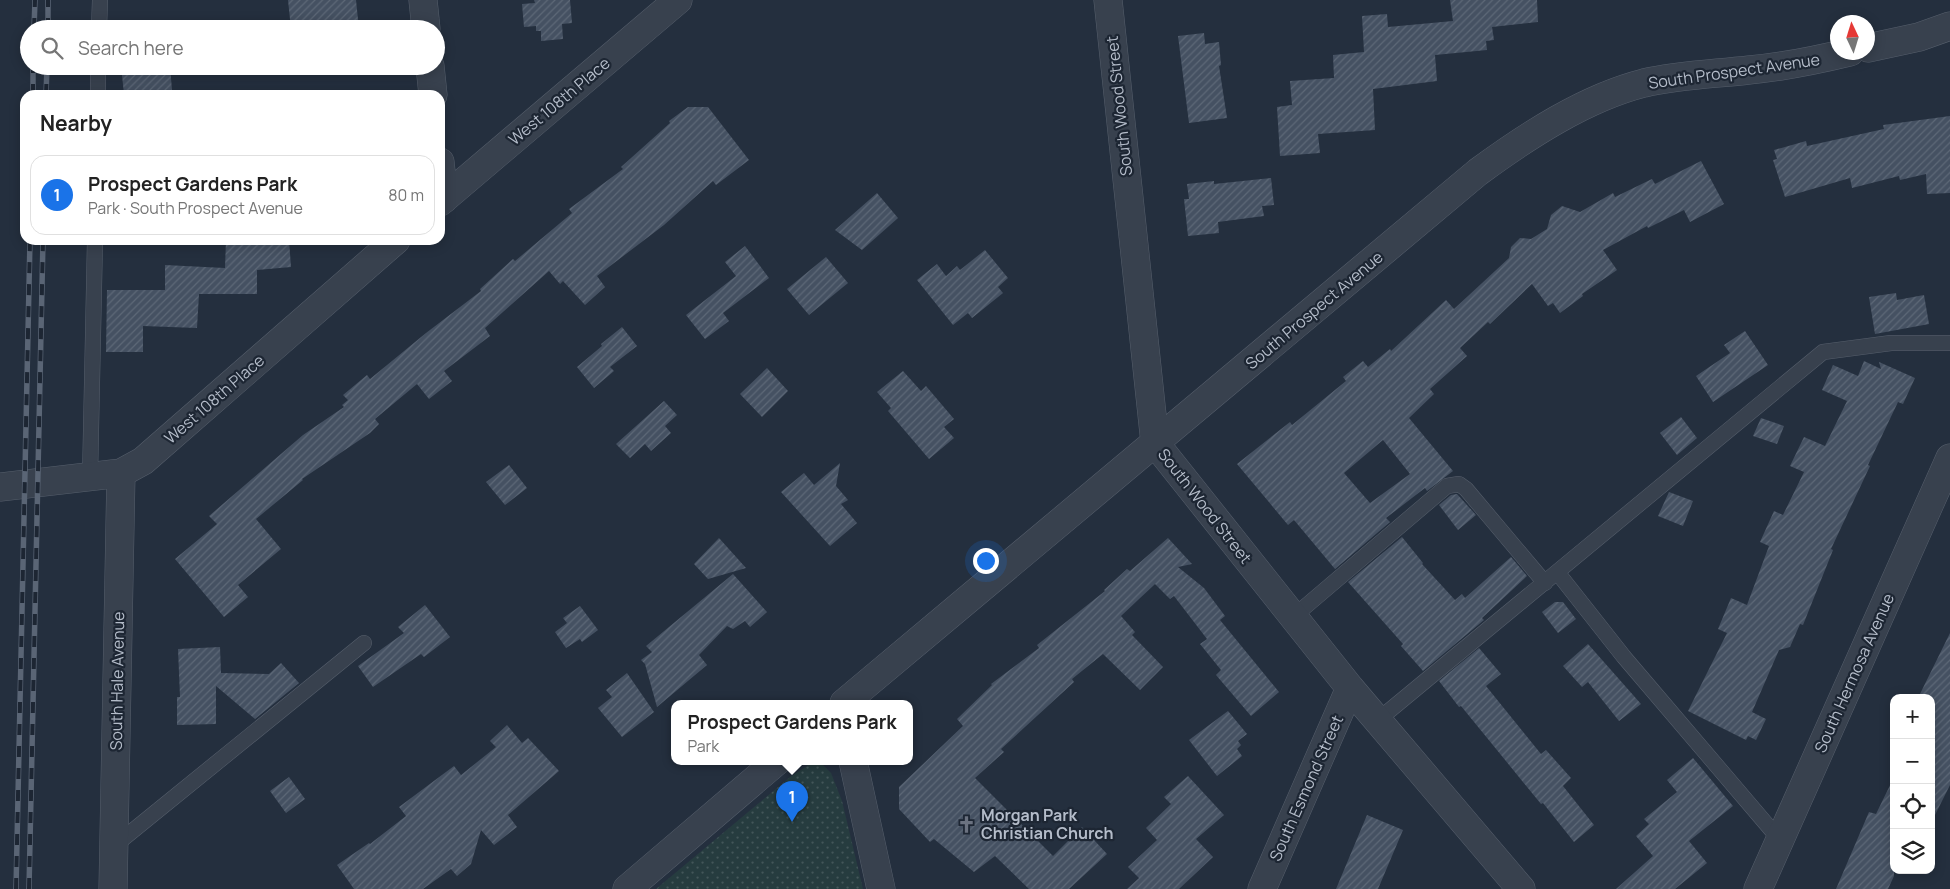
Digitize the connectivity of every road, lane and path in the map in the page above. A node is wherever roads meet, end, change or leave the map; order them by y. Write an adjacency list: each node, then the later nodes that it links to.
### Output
1 (100, 0): 5 (lane)
2 (423, 0): 6 (street)
3 (678, 0): 14 (street, West 108th Place)
4 (1108, 0): 18 (street, South Wood Street)
5 (99, 20)
6 (425, 20)
7 (1950, 26): 8 (street)
8 (1875, 46)
9 (1830, 57): 18 (street, South Prospect Avenue)
10 (98, 75): 12 (lane)
11 (431, 75): 13 (street)
12 (98, 90)
13 (432, 90)
14 (445, 197)
15 (95, 245): 21 (lane)
16 (390, 245): 20 (street, West 108th Place)
17 (1950, 343): 23 (lane)
18 (1156, 443): 25 (street, South Wood Street); 28 (street, South Prospect Avenue)
19 (1950, 458): 32 (street, South Hermosa Avenue)
20 (121, 473): 21 (street, West 108th Place); 33 (street, South Hale Avenue)
21 (90, 478): 22 (street, West 108th Place)
22 (0, 487)
23 (1557, 572): 24 (lane); 32 (lane)
24 (1545, 583): 25 (lane); 29 (lane)
25 (1293, 617): 27 (street, South Wood Street)
26 (364, 643): 33 (lane)
27 (1350, 688): 29 (street, South Wood Street); 37 (street, South Esmond Street)
28 (848, 700)
29 (1378, 720): 38 (street, South Wood Street)
30 (772, 765): 35 (street)
31 (853, 765): 36 (street)
32 (1780, 840): 39 (street, South Hermosa Avenue)
33 (114, 846): 34 (street, South Hale Avenue)
34 (113, 889)
35 (627, 889)
36 (881, 889)
37 (1262, 889)
38 (1521, 889)
39 (1758, 889)

